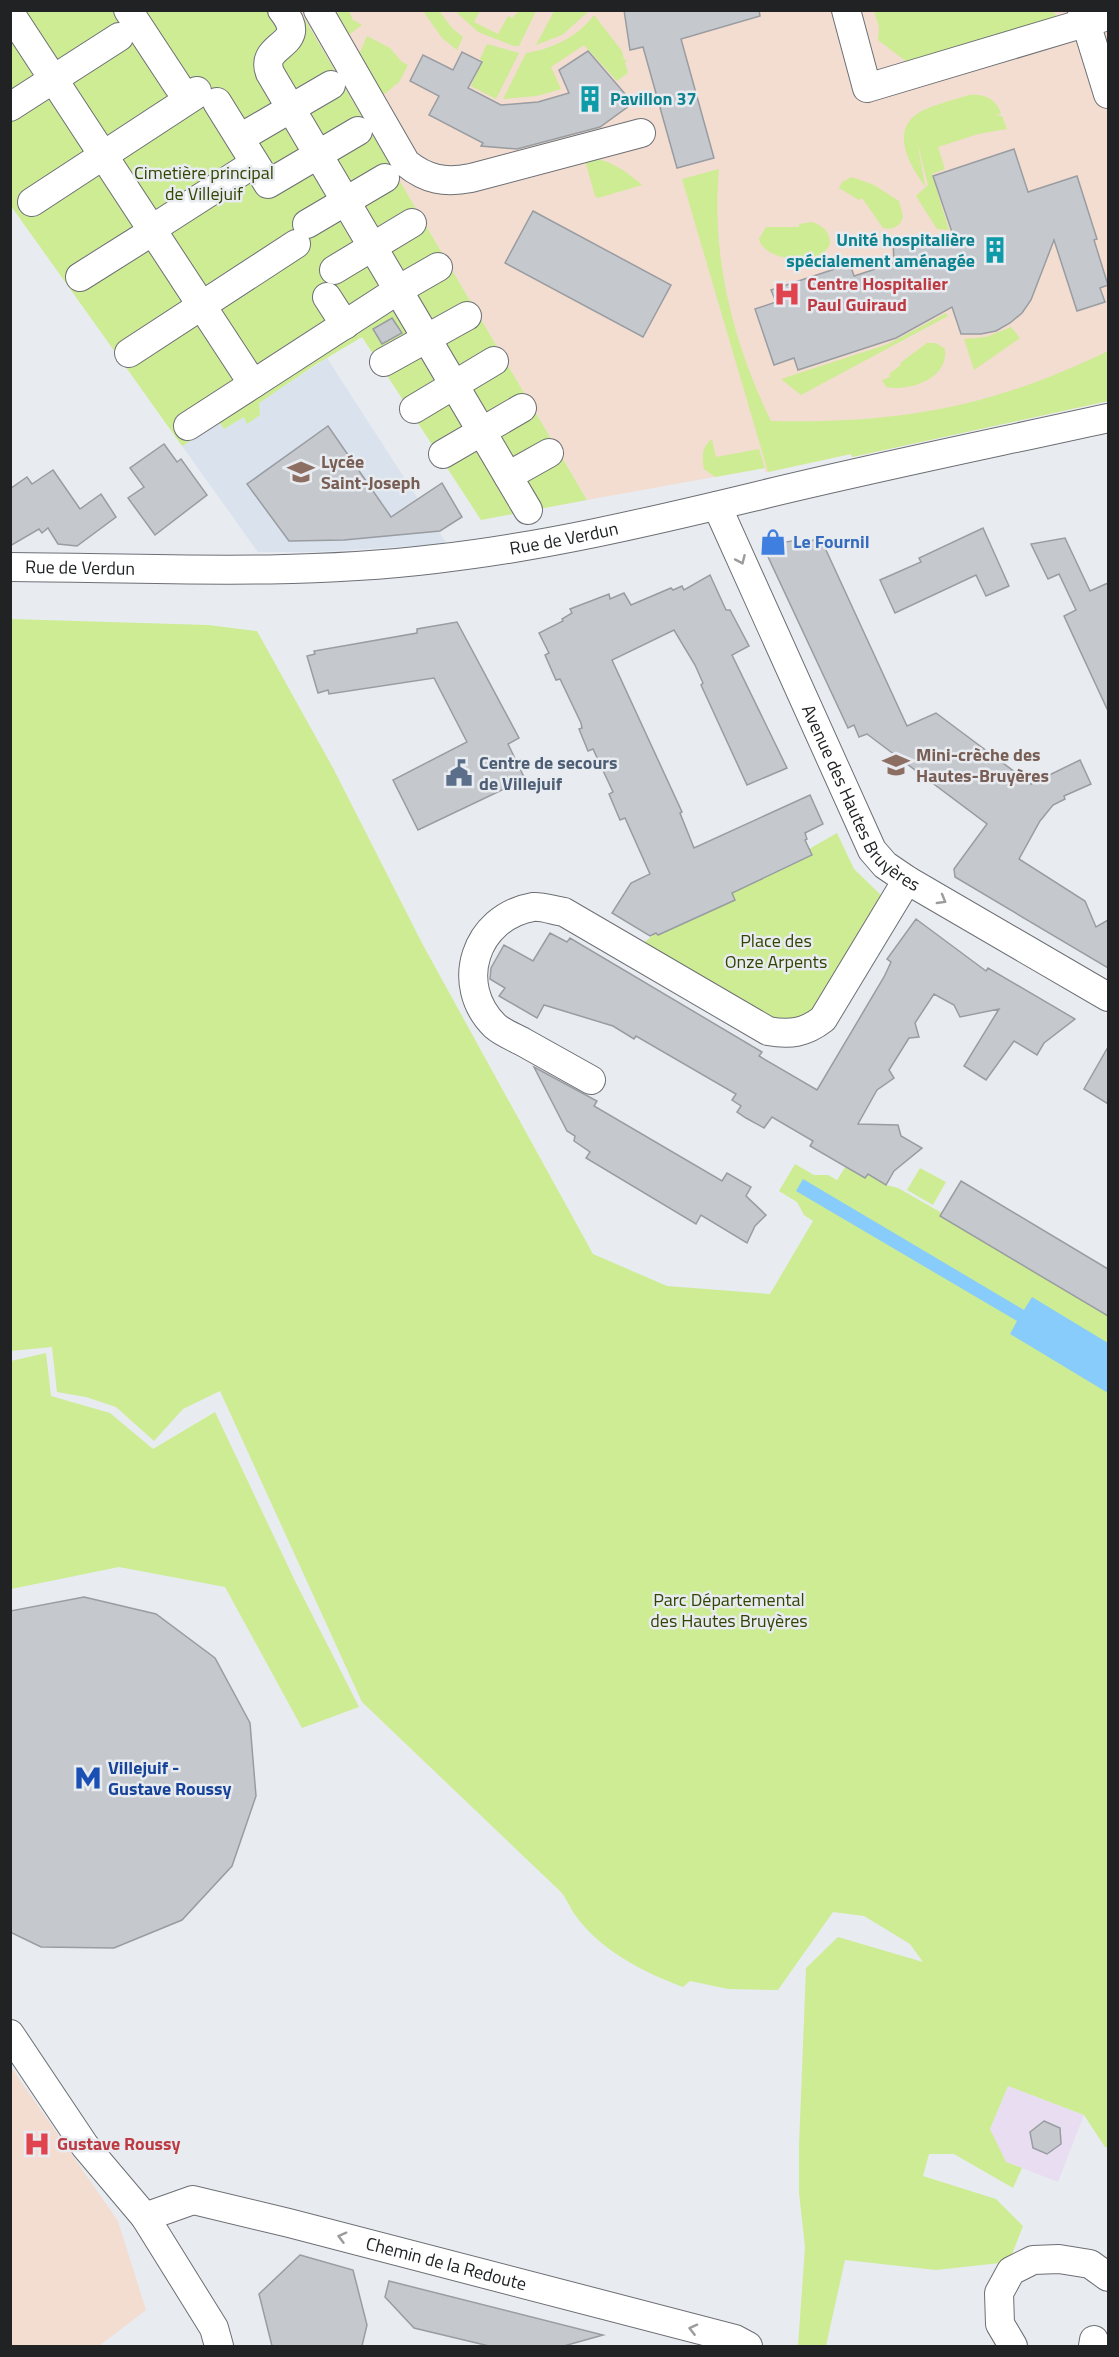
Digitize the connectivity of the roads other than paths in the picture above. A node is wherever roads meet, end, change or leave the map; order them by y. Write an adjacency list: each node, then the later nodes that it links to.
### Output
1 (282, 10): 12 (street)
2 (318, 10): 14 (street)
3 (846, 10): 5 (street)
4 (10, 13): 7 (street)
5 (1092, 17): 10 (street)
6 (123, 24): 7 (street); 9 (street)
7 (53, 79): 11 (street); 16 (street)
8 (331, 85): 12 (street)
9 (197, 93): 15 (street); 16 (street)
10 (1108, 94)
11 (10, 107)
12 (291, 109): 15 (street); 17 (street)
13 (358, 131): 17 (street)
14 (642, 133)
15 (240, 138): 17 (street)
16 (103, 155): 21 (street); 23 (street)
17 (319, 155): 20 (street)
18 (247, 168): 23 (street)
19 (385, 177): 20 (street)
20 (346, 201): 24 (street); 30 (street)
21 (32, 202)
22 (412, 223): 24 (street)
23 (152, 230): 27 (street); 30 (street)
24 (373, 247): 26 (street); 28 (street)
25 (438, 267): 28 (street)
26 (334, 270)
27 (80, 277)
28 (398, 290): 32 (street); 33 (street)
29 (327, 297): 32 (street)
30 (202, 305): 34 (street); 37 (street)
31 (467, 316): 33 (street)
32 (345, 325): 37 (street)
33 (427, 338): 36 (street); 38 (street)
34 (129, 353)
35 (494, 361): 38 (street)
36 (384, 362)
37 (253, 384): 42 (street)
38 (454, 385): 40 (street); 43 (street)
39 (522, 408): 43 (street)
40 (414, 409)
41 (1108, 418): 47 (street, Rue de Verdun)
42 (188, 426)
43 (482, 432): 45 (street); 46 (street)
44 (549, 453): 46 (street)
45 (443, 454)
46 (508, 476): 48 (street)
47 (717, 506): 49 (street, Rue de Verdun); 50 (street, Avenue des Hautes Bruyères, one-way to 50)
48 (528, 510)
49 (10, 567)
50 (907, 880): 51 (street, Avenue des Hautes Bruyères, one-way to 51); 52 (street)
51 (1108, 997)
52 (591, 1080)
53 (10, 2034): 54 (street)
54 (145, 2217): 56 (street); 57 (street, Chemin de la Redoute, one-way to 54)
55 (1108, 2277): 58 (street)
56 (219, 2346)
57 (748, 2346)
58 (1013, 2346)

